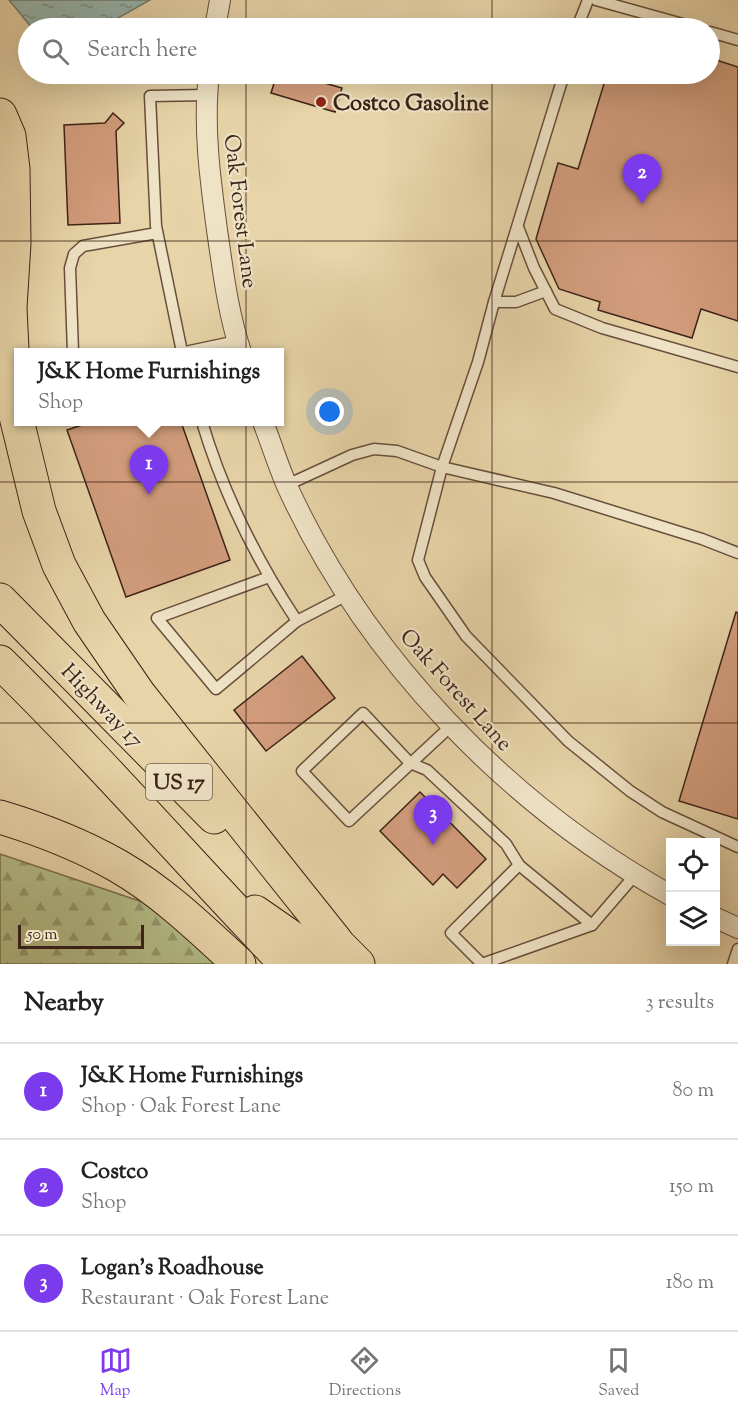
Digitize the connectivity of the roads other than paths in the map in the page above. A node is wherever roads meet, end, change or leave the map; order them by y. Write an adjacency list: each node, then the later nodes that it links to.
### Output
1 (220, 0): 4 (street)
2 (588, 0): 5 (lane)
3 (596, 0): 6 (lane)
4 (217, 18)
5 (581, 18)
6 (661, 18)
7 (720, 35): 8 (lane)
8 (738, 40)
9 (208, 84): 11 (street, Oak Forest Lane)
10 (561, 84): 13 (lane)
11 (207, 95): 14 (lane); 17 (street, Oak Forest Lane)
12 (0, 116): 21 (highway)
13 (518, 227): 15 (lane); 16 (lane)
14 (157, 233): 18 (lane); 19 (lane)
15 (546, 291): 16 (lane); 20 (lane)
16 (494, 302): 25 (lane)
17 (239, 347)
18 (73, 348)
19 (182, 348)
20 (738, 367)
21 (14, 391)
22 (18, 426): 45 (highway)
23 (204, 426): 28 (lane)
24 (265, 426): 26 (street, Oak Forest Lane)
25 (442, 467): 26 (lane); 27 (lane); 36 (lane)
26 (287, 485): 29 (street, Oak Forest Lane)
27 (738, 553)
28 (269, 577): 31 (lane); 31 (lane)
29 (349, 594): 31 (lane); 33 (street, Oak Forest Lane)
30 (0, 600): 45 (highway, Highway 17 / US 17)
31 (297, 621)
32 (0, 662): 39 (highway, Highway 17 / US 17)
33 (452, 725): 34 (lane); 38 (street, Oak Forest Lane)
34 (410, 763): 34 (lane); 37 (lane)
35 (0, 817): 46 (highway)
36 (738, 848)
37 (519, 865): 42 (lane); 42 (lane)
38 (635, 875): 40 (street, Oak Forest Lane); 42 (lane)
39 (201, 876): 45 (highway); 47 (highway, Highway 17 / US 17)
40 (666, 893)
41 (720, 920): 43 (street)
42 (592, 925)
43 (738, 928)
44 (738, 949): 49 (lane)
45 (327, 953): 48 (highway, Highway 17 / US 17)
46 (239, 964)
47 (286, 964)
48 (358, 964)
49 (733, 964)

